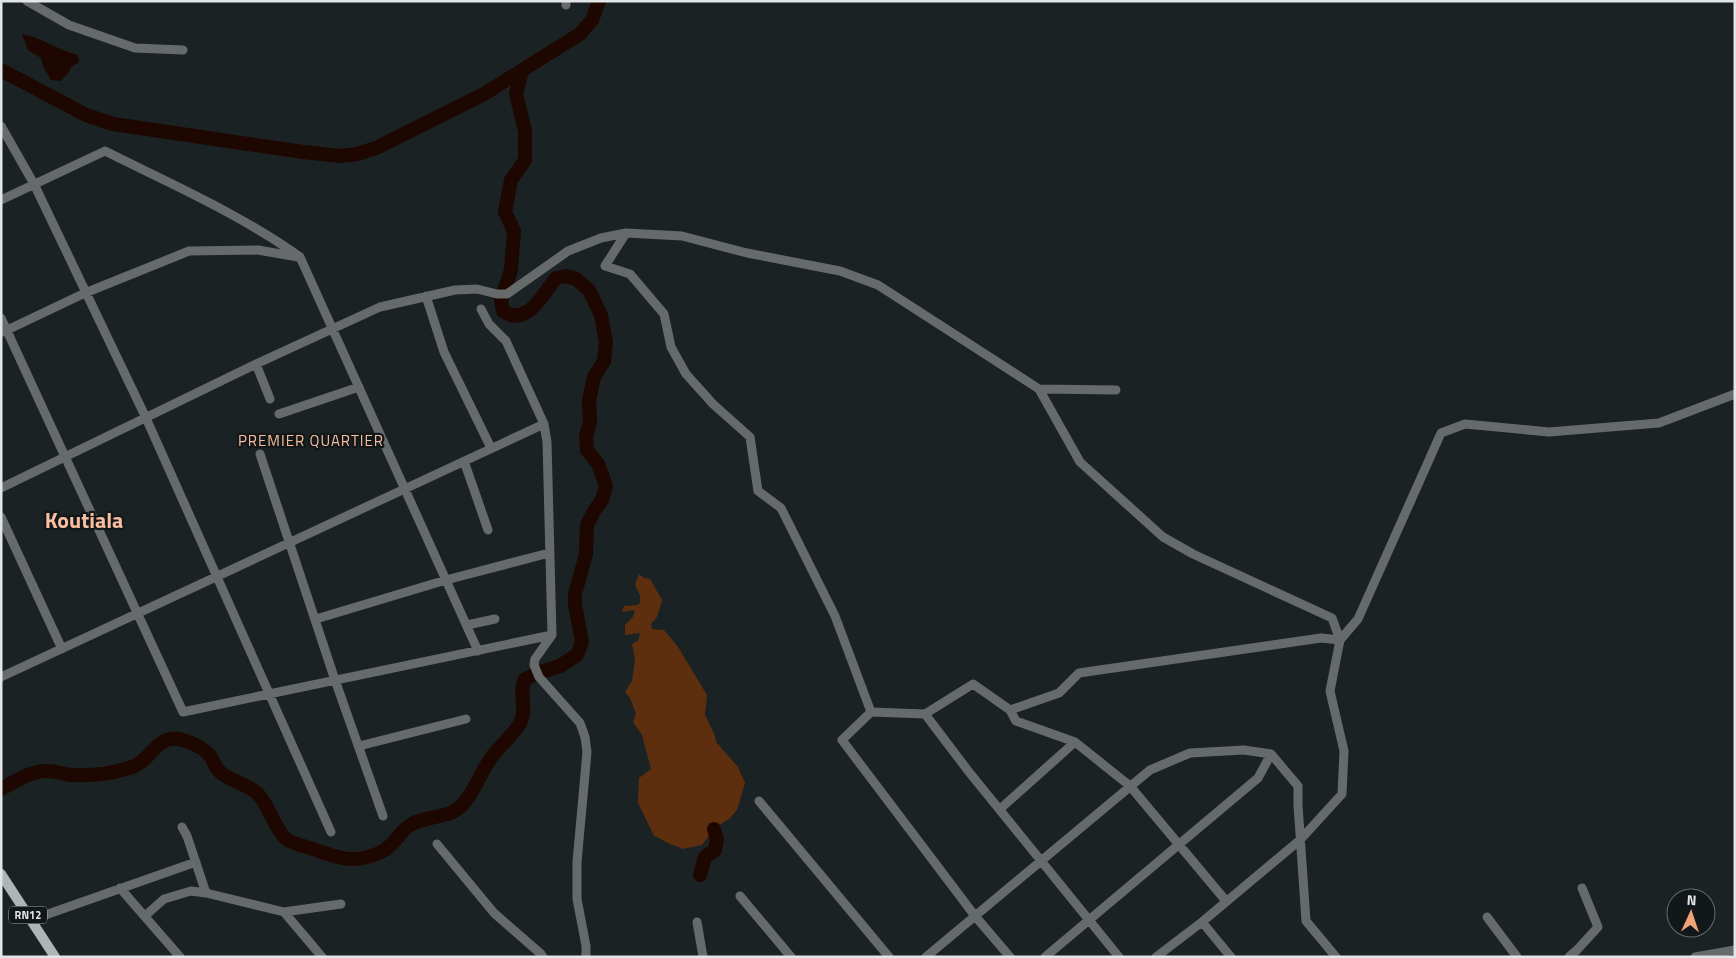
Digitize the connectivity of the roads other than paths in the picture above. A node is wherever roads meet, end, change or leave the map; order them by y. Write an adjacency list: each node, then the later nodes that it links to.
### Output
1 (27, 1): 2 (street)
2 (183, 50)
3 (1, 126): 4 (street)
4 (34, 184): 5 (street); 7 (street); 8 (street)
5 (1, 200)
6 (626, 233): 9 (street); 16 (street); 47 (street)
7 (300, 257): 8 (street); 12 (street)
8 (85, 293): 13 (street); 21 (street)
9 (426, 296): 12 (street); 23 (street)
10 (481, 309): 22 (street)
11 (1, 318): 13 (street)
12 (333, 329): 14 (street); 15 (street)
13 (4, 332): 25 (street)
14 (256, 364): 19 (street); 21 (street)
15 (359, 386): 20 (street); 28 (street)
16 (1040, 389): 17 (street); 40 (street)
17 (1116, 390)
18 (1732, 397): 40 (street)
19 (270, 399)
20 (279, 414)
21 (146, 418): 25 (street); 33 (street)
22 (544, 424): 23 (street); 32 (street)
23 (491, 448): 26 (street)
24 (260, 454): 31 (street)
25 (64, 456): 27 (street); 35 (street)
26 (464, 461): 28 (street); 30 (street)
27 (1, 488)
28 (405, 489): 31 (street); 34 (street)
29 (1, 517): 41 (street)
30 (488, 530)
31 (290, 543): 33 (street); 36 (street)
32 (549, 553): 34 (street); 39 (street)
33 (218, 577): 35 (street); 45 (street)
34 (446, 580): 36 (street); 38 (street)
35 (137, 615): 41 (street); 45 (street)
36 (316, 619): 44 (street)
37 (495, 619): 38 (street)
38 (467, 625): 42 (street)
39 (552, 635): 42 (street); 84 (street)
40 (1340, 640): 46 (street); 59 (street)
41 (62, 649): 43 (street)
42 (478, 650): 44 (street)
43 (1, 677)
44 (335, 680): 45 (street); 51 (street)
45 (268, 694): 58 (street)
46 (1010, 710): 48 (street); 50 (street)
47 (871, 712): 48 (street); 73 (street)
48 (925, 714): 55 (street)
49 (466, 719): 51 (street)
50 (1075, 742): 53 (street); 55 (street)
51 (359, 746): 56 (street)
52 (1271, 754): 53 (street); 59 (street); 61 (street)
53 (1130, 786): 61 (street); 62 (street)
54 (758, 801): 87 (street)
55 (1000, 809): 62 (street)
56 (383, 816)
57 (182, 827): 63 (street)
58 (331, 832)
59 (1300, 840): 69 (street); 94 (street)
60 (437, 844): 83 (street)
61 (1179, 845): 69 (street); 76 (street)
62 (1042, 860): 73 (street); 76 (street)
63 (196, 862): 65 (street); 67 (street)
64 (1, 874): 75 (main road, RN12)
65 (120, 888): 72 (street); 75 (street)
66 (1582, 888): 96 (street)
67 (206, 893): 71 (street); 72 (street)
68 (740, 896): 86 (street)
69 (1226, 901): 78 (street)
70 (341, 904): 71 (street)
71 (284, 912): 82 (street)
72 (145, 916): 81 (street)
73 (975, 916): 88 (street); 89 (street)
74 (1486, 917): 95 (street)
75 (31, 920): 80 (main road, RN12)
76 (1090, 920): 90 (street); 91 (street)
77 (697, 922): 85 (street)
78 (1202, 922): 92 (street); 93 (street)
79 (1735, 950): 97 (street)
80 (55, 957)
81 (180, 957)
82 (322, 957)
83 (542, 957)
84 (586, 957)
85 (703, 957)
86 (791, 957)
87 (890, 957)
88 (926, 957)
89 (1010, 957)
90 (1045, 957)
91 (1119, 957)
92 (1156, 957)
93 (1230, 957)
94 (1336, 957)
95 (1517, 957)
96 (1569, 957)
97 (1695, 957)

